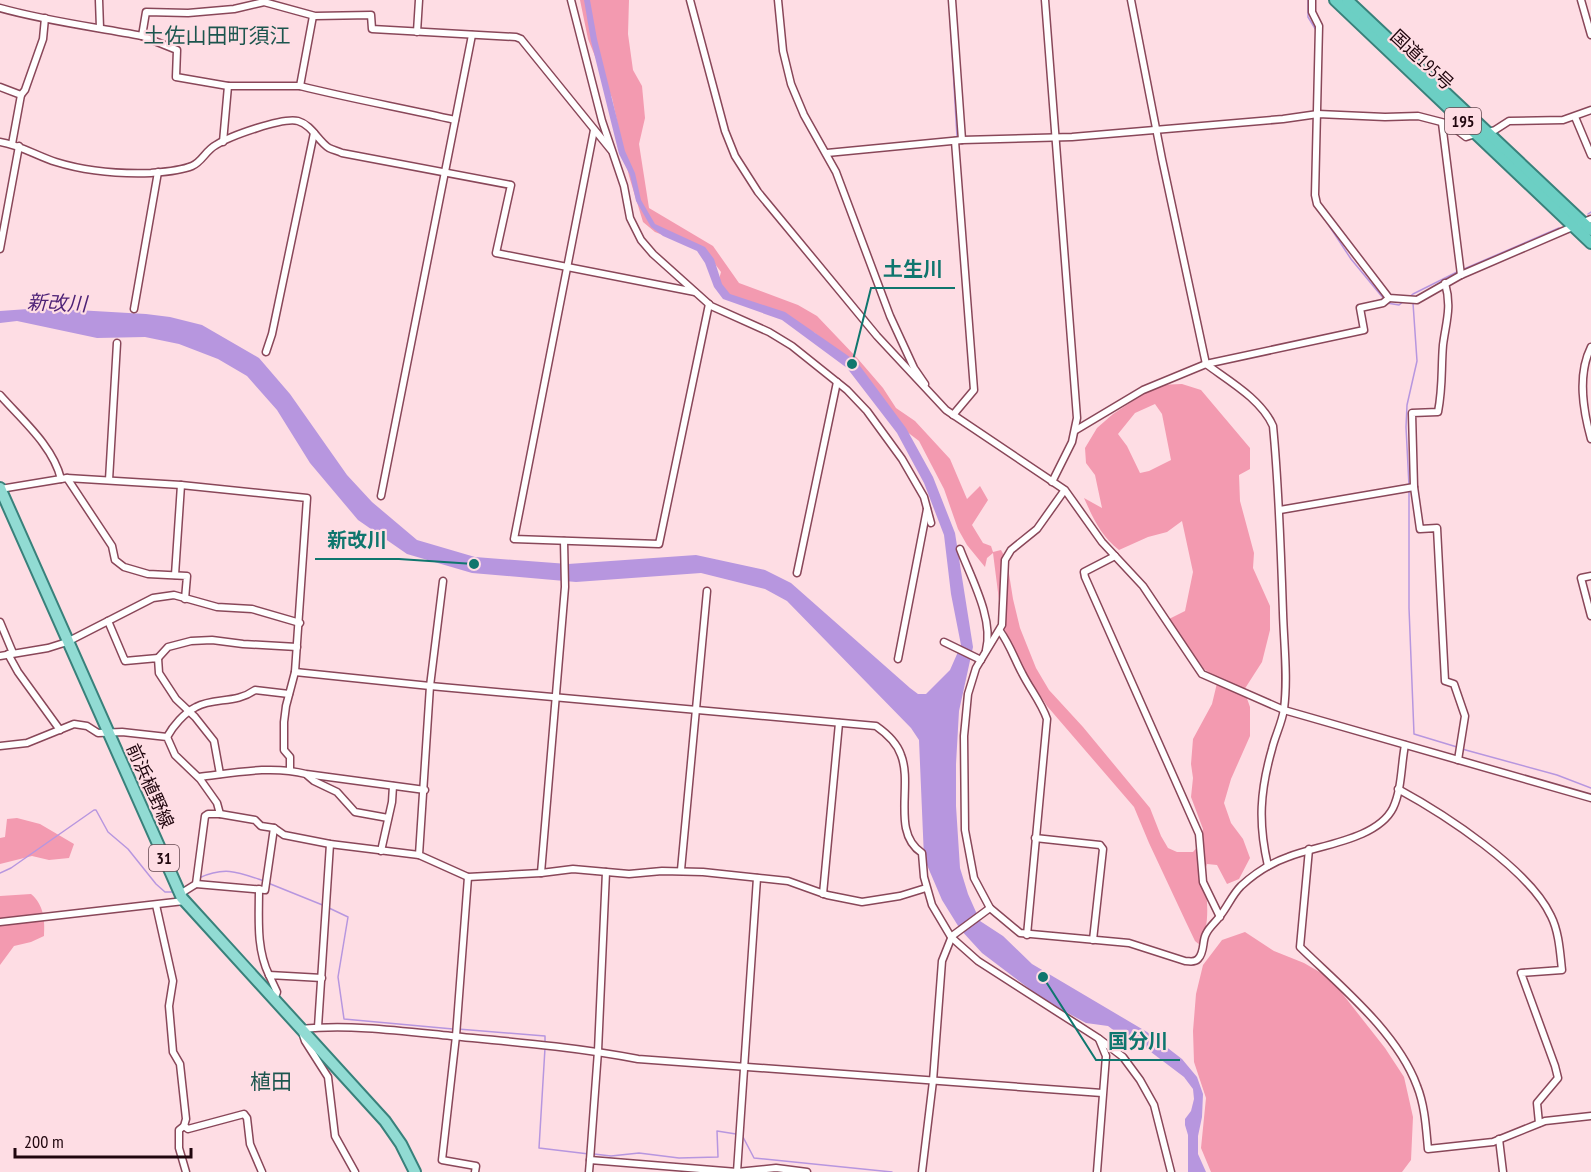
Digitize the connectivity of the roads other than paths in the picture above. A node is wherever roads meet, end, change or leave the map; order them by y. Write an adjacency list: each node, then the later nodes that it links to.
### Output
1 (99, 0): 16 (street)
2 (419, 0): 17 (street)
3 (571, 0): 39 (street)
4 (690, 0): 60 (street)
5 (778, 0): 40 (street)
6 (952, 0): 35 (street)
7 (1046, 0): 34 (street)
8 (1131, 0): 30 (street)
9 (1312, 0): 26 (street)
10 (1335, 0): 33 (highway, 国道195号 / 195)
11 (1347, 0): 33 (highway, 国道195号 / 195)
12 (1581, 0): 19 (street)
13 (0, 8): 15 (street)
14 (312, 16): 17 (street); 20 (street); 22 (street)
15 (45, 18): 16 (street); 24 (street)
16 (100, 28): 20 (street)
17 (417, 32): 18 (street)
18 (472, 35): 28 (street); 31 (street)
19 (1591, 35)
20 (142, 36): 21 (street)
21 (228, 86): 22 (street); 37 (street)
22 (300, 86): 28 (street)
23 (0, 87): 24 (street)
24 (21, 95): 38 (street)
25 (1591, 110): 27 (street)
26 (1314, 114): 29 (street); 30 (street); 51 (street)
27 (1575, 117): 33 (street); 41 (street)
28 (455, 120): 43 (street)
29 (1442, 123): 33 (street); 48 (street)
30 (1157, 129): 34 (street); 57 (street)
31 (594, 130): 39 (street); 47 (street)
32 (314, 133): 37 (street); 43 (street); 56 (street)
33 (1481, 133): 44 (highway, 国道195号 / 195)
34 (1056, 137): 35 (street); 62 (street)
35 (958, 141): 40 (street); 61 (street)
36 (0, 142): 38 (street)
37 (223, 142): 42 (street)
38 (15, 145): 42 (street); 46 (street)
39 (611, 150): 50 (street)
40 (826, 153): 60 (street)
41 (1591, 155)
42 (158, 172): 53 (street)
43 (444, 174): 47 (street); 71 (street)
44 (1585, 225): 45 (highway, 国道195号 / 195); 48 (street)
45 (1591, 243)
46 (0, 249)
47 (567, 266): 50 (street); 75 (street)
48 (1461, 276): 49 (street)
49 (1445, 284): 51 (street); 68 (street)
50 (695, 292): 52 (street)
51 (1386, 300): 57 (street)
52 (709, 304): 58 (street); 75 (street)
53 (134, 309)
54 (117, 343): 65 (street)
55 (1591, 347): 63 (street)
56 (266, 352)
57 (1206, 364): 62 (street); 73 (street)
58 (837, 382): 72 (street); 78 (street)
59 (0, 395): 64 (street)
60 (933, 397): 61 (street)
61 (953, 415): 66 (street)
62 (1075, 431): 66 (street)
63 (1591, 440)
64 (64, 479): 65 (street); 69 (street); 79 (street)
65 (109, 480): 67 (street)
66 (1052, 482): 70 (street)
67 (181, 485): 79 (street); 87 (street)
68 (1414, 487): 73 (street); 111 (street)
69 (0, 489): 89 (main road, 前浜植野線 / 31)
70 (1064, 491): 77 (street); 88 (street)
71 (381, 496)
72 (928, 507): 74 (street); 96 (street)
73 (1280, 510): 103 (street)
74 (931, 523)
75 (564, 541): 101 (street)
76 (960, 549): 92 (street)
77 (1114, 556): 103 (street); 141 (street)
78 (798, 573)
79 (175, 575): 83 (street)
80 (1591, 576): 84 (street)
81 (442, 581): 99 (street)
82 (706, 591): 102 (street)
83 (185, 599): 85 (street); 87 (street)
84 (1591, 616)
85 (108, 621): 89 (street); 95 (street)
86 (0, 622): 93 (street)
87 (300, 623): 91 (street)
88 (1000, 631): 92 (street); 123 (street)
89 (67, 642): 93 (street); 107 (main road, 前浜植野線 / 31)
90 (944, 642): 97 (street)
91 (297, 647): 95 (street); 98 (street)
92 (985, 653): 97 (street)
93 (11, 654): 94 (street); 106 (street)
94 (0, 656)
95 (158, 658): 104 (street)
96 (898, 659)
97 (981, 660): 140 (street)
98 (295, 672): 99 (street); 100 (street)
99 (430, 686): 101 (street); 118 (street)
100 (289, 694): 104 (street); 112 (street)
101 (556, 698): 102 (street); 131 (street)
102 (696, 710): 105 (street); 129 (street)
103 (1284, 710): 109 (street); 128 (street)
104 (190, 712): 108 (street); 113 (street)
105 (838, 723): 135 (street); 137 (street)
106 (60, 730): 107 (street); 110 (street)
107 (108, 732): 108 (street); 138 (main road, 前浜植野線 / 31)
108 (167, 737): 115 (street)
109 (1405, 745): 111 (street); 117 (street)
110 (0, 746)
111 (1458, 757): 119 (street)
112 (290, 769): 113 (street); 114 (street)
113 (220, 774): 115 (street)
114 (306, 774): 116 (street); 121 (street)
115 (199, 777): 120 (street)
116 (393, 786): 118 (street); 121 (street)
117 (1398, 789): 125 (street); 158 (street)
118 (425, 790): 127 (street)
119 (1591, 798)
120 (220, 814): 122 (street); 134 (street)
121 (388, 818): 126 (street)
122 (274, 828): 124 (street); 136 (street)
123 (1035, 838): 143 (street); 145 (street)
124 (330, 844): 126 (street); 147 (street)
125 (1309, 849): 128 (street); 160 (street)
126 (381, 851): 127 (street)
127 (419, 855): 132 (street)
128 (1268, 866): 141 (street)
129 (681, 870): 130 (street); 133 (street)
130 (606, 872): 131 (street); 153 (street)
131 (541, 873): 132 (street)
132 (468, 877): 151 (street)
133 (757, 878): 137 (street); 154 (street)
134 (196, 884): 136 (street); 138 (street)
135 (926, 888): 137 (street); 144 (street)
136 (259, 889): 146 (street)
137 (823, 894)
138 (182, 897): 139 (street); 148 (main road, 前浜植野線 / 31)
139 (156, 905): 142 (street); 159 (street)
140 (990, 908): 143 (street); 144 (street)
141 (1220, 917): 145 (street)
142 (0, 922)
143 (1027, 935): 145 (street)
144 (951, 936): 152 (street); 155 (street)
145 (1093, 940)
146 (269, 975): 147 (street); 148 (street)
147 (322, 978): 149 (street)
148 (274, 1000): 150 (main road, 前浜植野線 / 31)
149 (318, 1027): 150 (street); 151 (street)
150 (301, 1029): 164 (street); 165 (main road, 前浜植野線 / 31)
151 (456, 1036): 153 (street); 166 (street)
152 (1098, 1038): 156 (street); 172 (street)
153 (598, 1051): 154 (street); 161 (street)
154 (746, 1066): 155 (street); 168 (street)
155 (933, 1081): 156 (street); 170 (street)
156 (1102, 1093): 171 (street)
157 (1591, 1116): 158 (street)
158 (1539, 1123): 160 (street)
159 (184, 1126): 162 (street); 163 (street)
160 (1499, 1139): 173 (street)
161 (590, 1160): 167 (street); 168 (street)
162 (186, 1172)
163 (262, 1172)
164 (355, 1172)
165 (415, 1172)
166 (475, 1172)
167 (589, 1172)
168 (737, 1172): 169 (street)
169 (807, 1172)
170 (922, 1172)
171 (1097, 1172)
172 (1171, 1172)
173 (1503, 1172)

